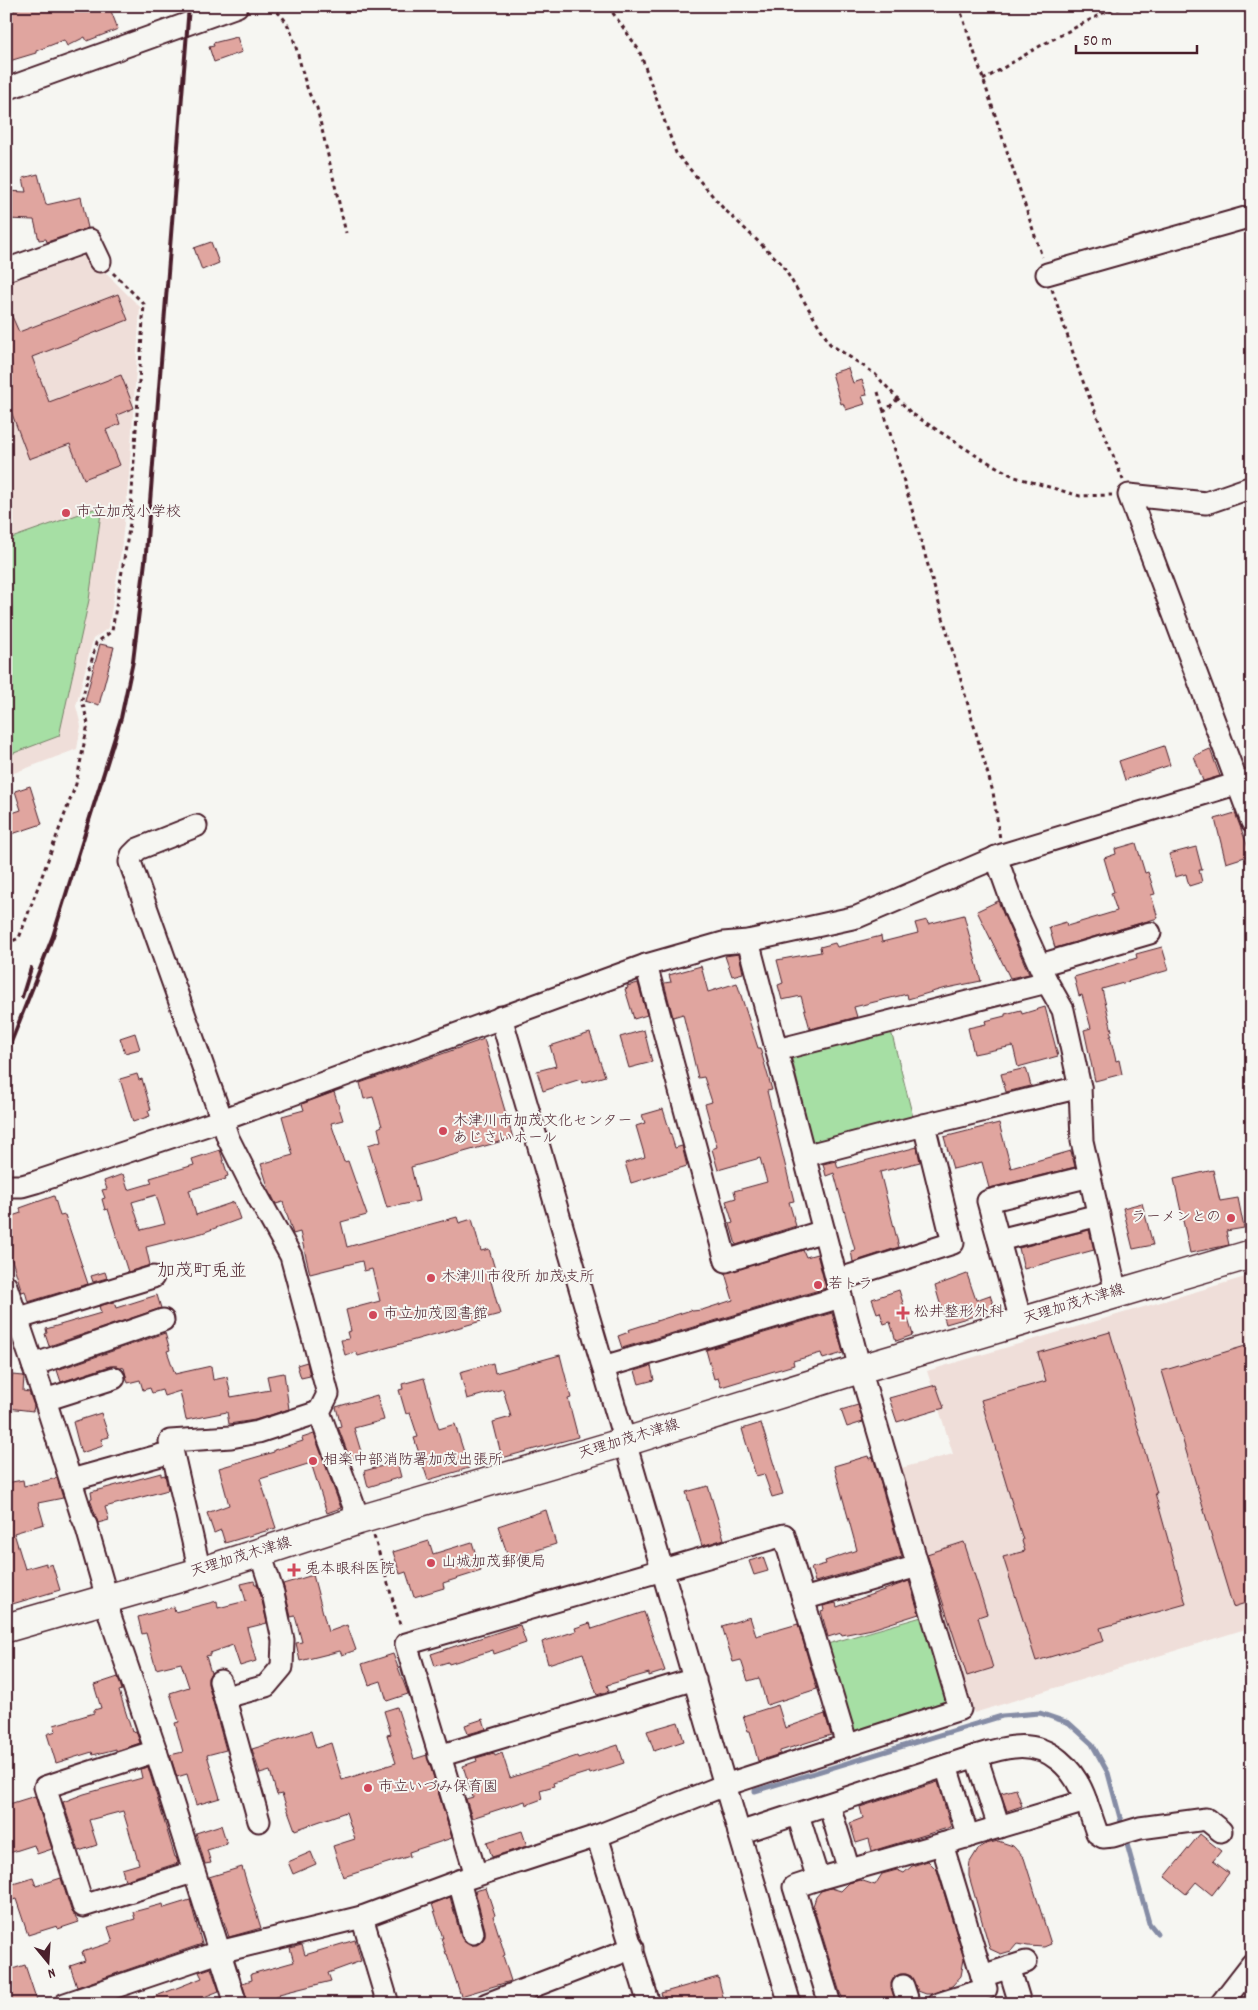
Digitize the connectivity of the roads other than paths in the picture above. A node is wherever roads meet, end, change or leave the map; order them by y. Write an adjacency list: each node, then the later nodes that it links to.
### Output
1 (237, 6): 2 (street)
2 (6, 89)
3 (1252, 216): 6 (street)
4 (100, 261): 5 (street)
5 (6, 270)
6 (1047, 274)
7 (1252, 487): 8 (street)
8 (1245, 782): 9 (street); 11 (street)
9 (1252, 822)
10 (196, 826): 19 (street)
11 (999, 856): 13 (street); 15 (street)
12 (1150, 932): 15 (street)
13 (748, 941): 14 (street); 17 (street)
14 (646, 965): 16 (street); 25 (street)
15 (1044, 974): 17 (street); 18 (street)
16 (501, 1017): 19 (street); 36 (street)
17 (776, 1050): 21 (street)
18 (1080, 1086): 20 (street); 22 (street)
19 (222, 1120): 23 (street); 40 (street)
20 (924, 1124): 21 (street); 30 (street)
21 (804, 1156): 25 (street)
22 (1090, 1176): 24 (street); 26 (street)
23 (6, 1186)
24 (1099, 1215): 26 (street); 31 (street)
25 (824, 1231): 30 (street)
26 (999, 1240): 34 (street)
27 (1252, 1254): 31 (main road, 天理加茂木津線)
28 (153, 1277): 32 (street)
29 (6, 1286): 32 (street)
30 (839, 1288): 36 (street); 37 (street)
31 (1116, 1292): 34 (main road, 天理加茂木津線)
32 (16, 1319): 35 (street)
33 (163, 1320): 35 (street)
34 (1022, 1321): 37 (main road, 天理加茂木津線)
35 (33, 1365): 39 (street)
36 (603, 1367): 41 (street)
37 (860, 1369): 41 (main road, 天理加茂木津線); 46 (street)
38 (114, 1378): 39 (street)
39 (45, 1400): 43 (street)
40 (319, 1412): 42 (street); 44 (street)
41 (625, 1442): 44 (main road, 天理加茂木津線); 47 (street)
42 (172, 1452): 43 (street); 48 (street)
43 (71, 1480): 49 (street)
44 (363, 1519): 45 (main road, 天理加茂木津線)
45 (260, 1553): 48 (main road, 天理加茂木津線); 62 (street)
46 (918, 1566): 50 (street); 53 (street)
47 (663, 1571): 50 (street); 52 (street); 55 (street)
48 (200, 1572): 49 (main road, 天理加茂木津線)
49 (107, 1598): 51 (main road, 天理加茂木津線); 54 (street)
50 (803, 1599): 53 (street)
51 (6, 1628)
52 (695, 1679): 55 (street); 58 (street)
53 (846, 1746): 58 (street)
54 (156, 1751): 70 (street); 70 (street)
55 (439, 1756): 71 (street)
56 (976, 1756): 57 (street); 59 (street); 63 (street)
57 (946, 1766): 60 (street); 67 (street)
58 (724, 1784): 65 (street); 66 (street)
59 (1086, 1800): 63 (street); 64 (street)
60 (829, 1805): 61 (street); 69 (street)
61 (798, 1815): 65 (street); 72 (street)
62 (259, 1822)
63 (999, 1827): 67 (street)
64 (1221, 1831)
65 (739, 1833): 87 (street)
66 (597, 1836): 71 (street); 75 (street)
67 (968, 1836): 68 (street)
68 (942, 1844): 69 (street); 78 (street)
69 (849, 1870): 72 (street)
70 (193, 1872): 76 (street)
71 (468, 1878): 73 (street); 74 (street)
72 (818, 1879): 88 (street)
73 (362, 1917): 76 (street); 84 (street)
74 (473, 1933)
75 (633, 1948): 85 (street); 86 (street)
76 (219, 1952): 79 (street); 83 (street)
77 (1252, 1964): 90 (street)
78 (982, 1976): 80 (street); 81 (street)
79 (98, 1998): 82 (street)
80 (1019, 2000)
81 (959, 2001): 89 (street)
82 (65, 2004)
83 (236, 2004)
84 (388, 2004)
85 (487, 2004)
86 (649, 2004)
87 (790, 2004)
88 (830, 2004)
89 (938, 2004)
90 (1221, 2004)

